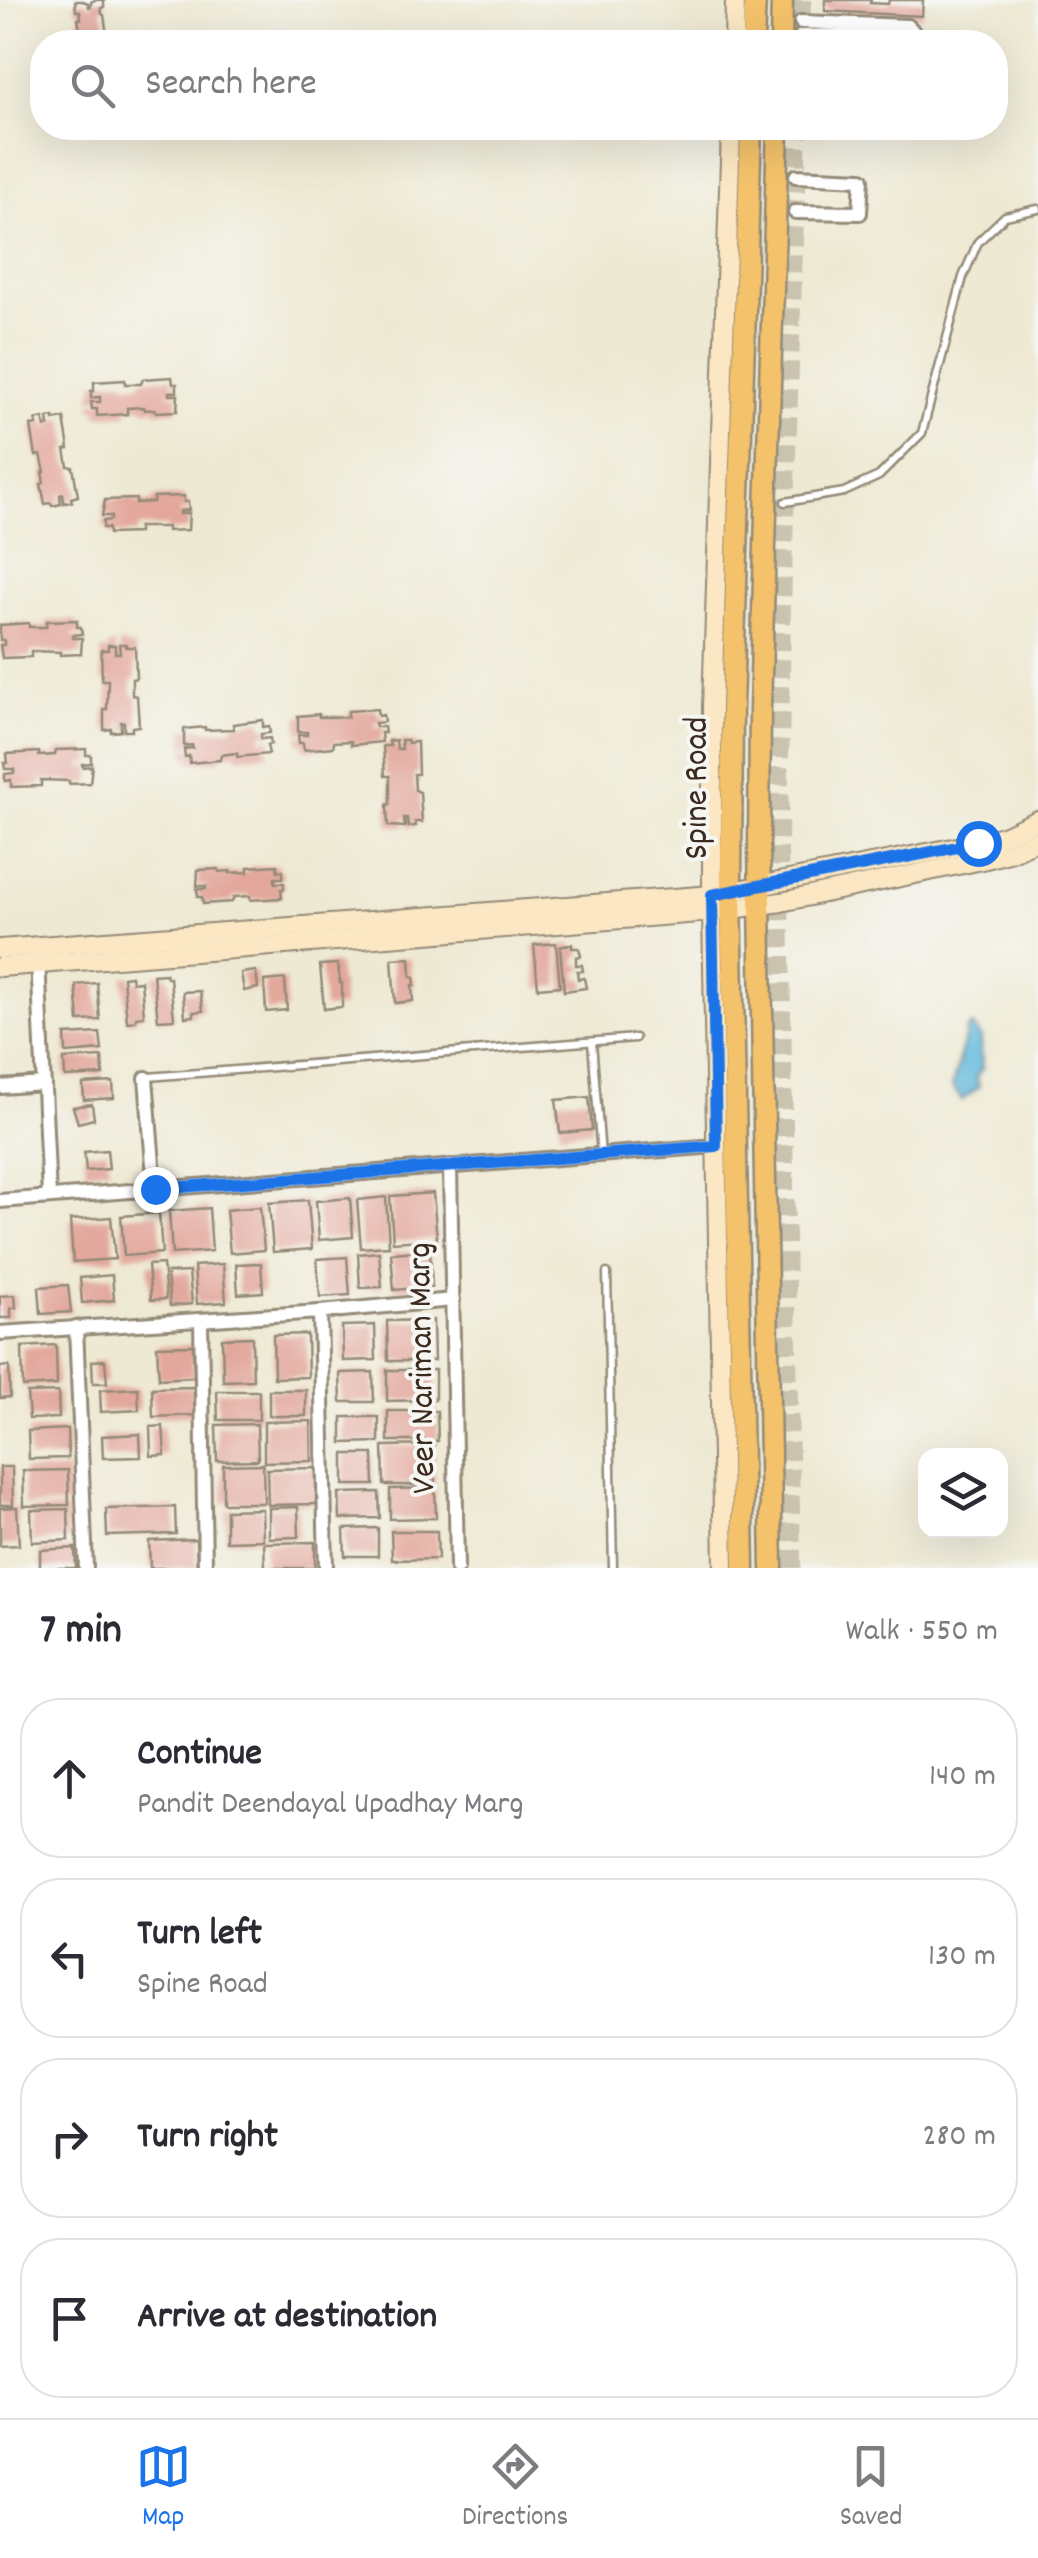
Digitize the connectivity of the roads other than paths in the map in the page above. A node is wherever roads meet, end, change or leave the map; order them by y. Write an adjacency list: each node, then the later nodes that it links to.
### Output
1 (735, 0): 4 (street)
2 (755, 0): 5 (main road)
3 (782, 0): 6 (main road)
4 (734, 30)
5 (754, 30)
6 (793, 30)
7 (843, 30): 8 (street)
8 (912, 30)
9 (731, 140): 19 (street, Spine Road)
10 (750, 140): 19 (main road, Spine Road)
11 (778, 140): 18 (main road, Spine Road)
12 (796, 176): 14 (street)
13 (1038, 209): 15 (lane)
14 (795, 212)
15 (786, 502)
16 (1038, 820): 18 (street)
17 (1038, 840): 18 (street)
18 (760, 896): 19 (street); 47 (main road, Spine Road)
19 (722, 901): 21 (street); 28 (street, Spine Road); 46 (main road, Spine Road)
20 (0, 949): 21 (street)
21 (37, 955): 22 (street); 26 (street)
22 (0, 967)
23 (635, 1038): 24 (lane)
24 (592, 1042): 25 (lane); 29 (lane)
25 (146, 1078): 31 (street)
26 (44, 1084): 27 (street); 32 (street)
27 (0, 1087)
28 (716, 1146): 29 (street); 45 (street, Spine Road)
29 (601, 1155): 30 (street)
30 (450, 1166): 31 (street); 35 (street, Veer Nariman Marg)
31 (155, 1189): 32 (street)
32 (49, 1197): 33 (street)
33 (0, 1201)
34 (606, 1273): 44 (lane)
35 (452, 1300): 36 (street); 43 (street, Veer Nariman Marg)
36 (320, 1312): 37 (street); 42 (street)
37 (201, 1320): 38 (street); 41 (street)
38 (76, 1328): 39 (street); 40 (street)
39 (0, 1333)
40 (86, 1568)
41 (205, 1568)
42 (326, 1568)
43 (458, 1568)
44 (613, 1568)
45 (724, 1568)
46 (744, 1568)
47 (772, 1568)

